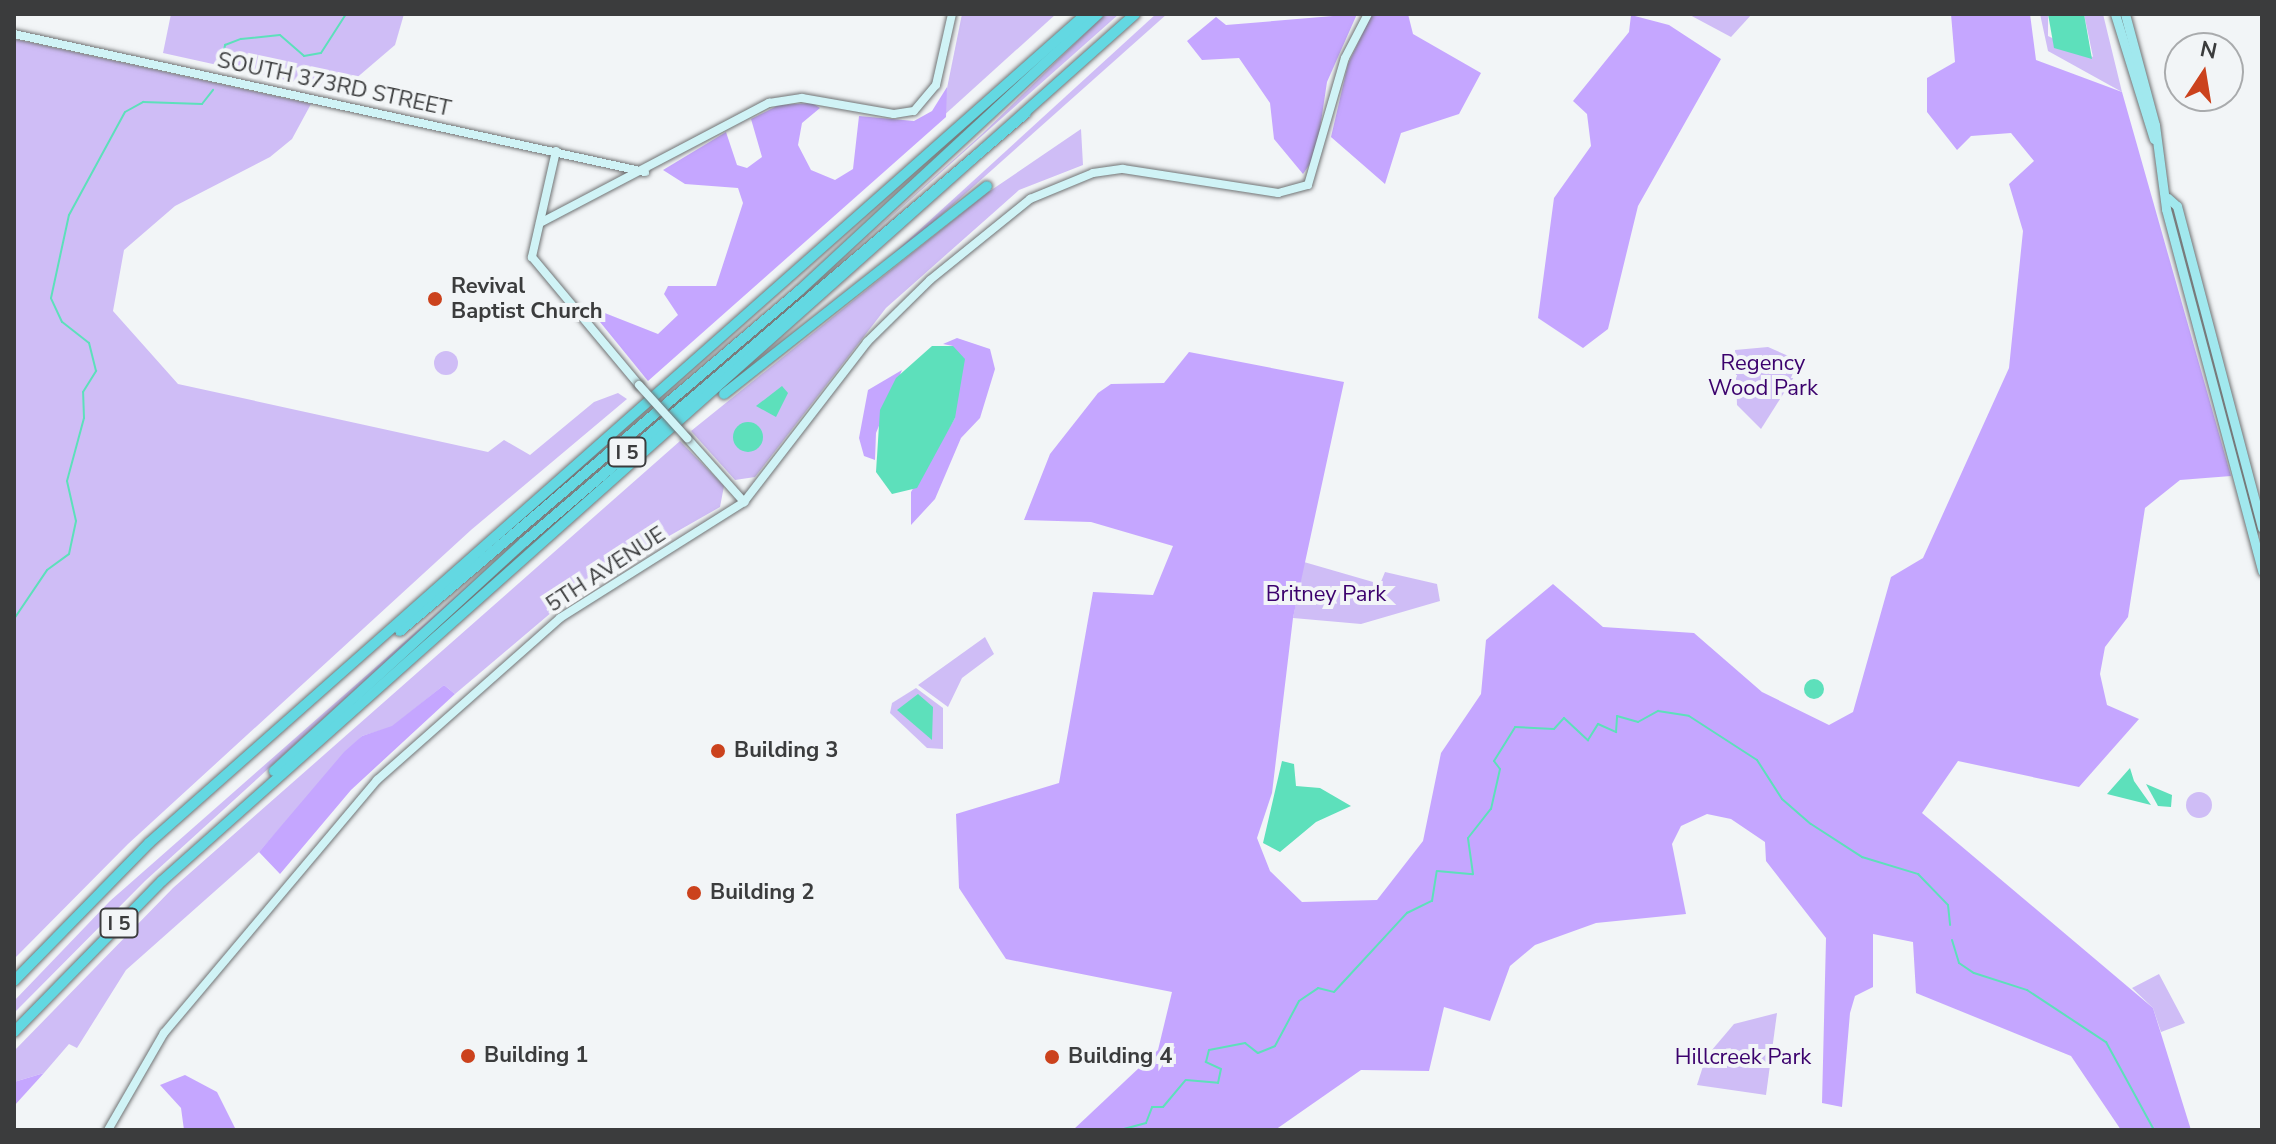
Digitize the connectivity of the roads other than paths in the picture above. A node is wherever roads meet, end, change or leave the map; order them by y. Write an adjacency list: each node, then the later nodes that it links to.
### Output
1 (952, 14): 12 (street)
2 (1086, 14): 21 (highway, I 5)
3 (1098, 14): 21 (highway, I 5)
4 (1135, 14): 9 (highway, I 5)
5 (1368, 14): 17 (street, 5TH AVENUE)
6 (2115, 14): 10 (main road)
7 (2125, 14): 10 (main road)
8 (14, 34): 11 (street, SOUTH 373RD STREET)
9 (1041, 105): 16 (highway, I 5); 22 (highway, I 5)
10 (2154, 139): 14 (main road)
11 (556, 151): 12 (street, SOUTH 373RD STREET); 15 (street)
12 (645, 172): 15 (street)
13 (987, 186): 16 (highway)
14 (2168, 198): 18 (main road); 19 (main road)
15 (540, 223): 17 (street, bridge)
16 (670, 433): 22 (highway, I 5)
17 (744, 502): 25 (street, 5TH AVENUE)
18 (2262, 528)
19 (2260, 553): 20 (main road)
20 (2262, 571)
21 (338, 677): 23 (highway, I 5)
22 (230, 819): 24 (highway, I 5)
23 (14, 981)
24 (14, 1032)
25 (108, 1130)

